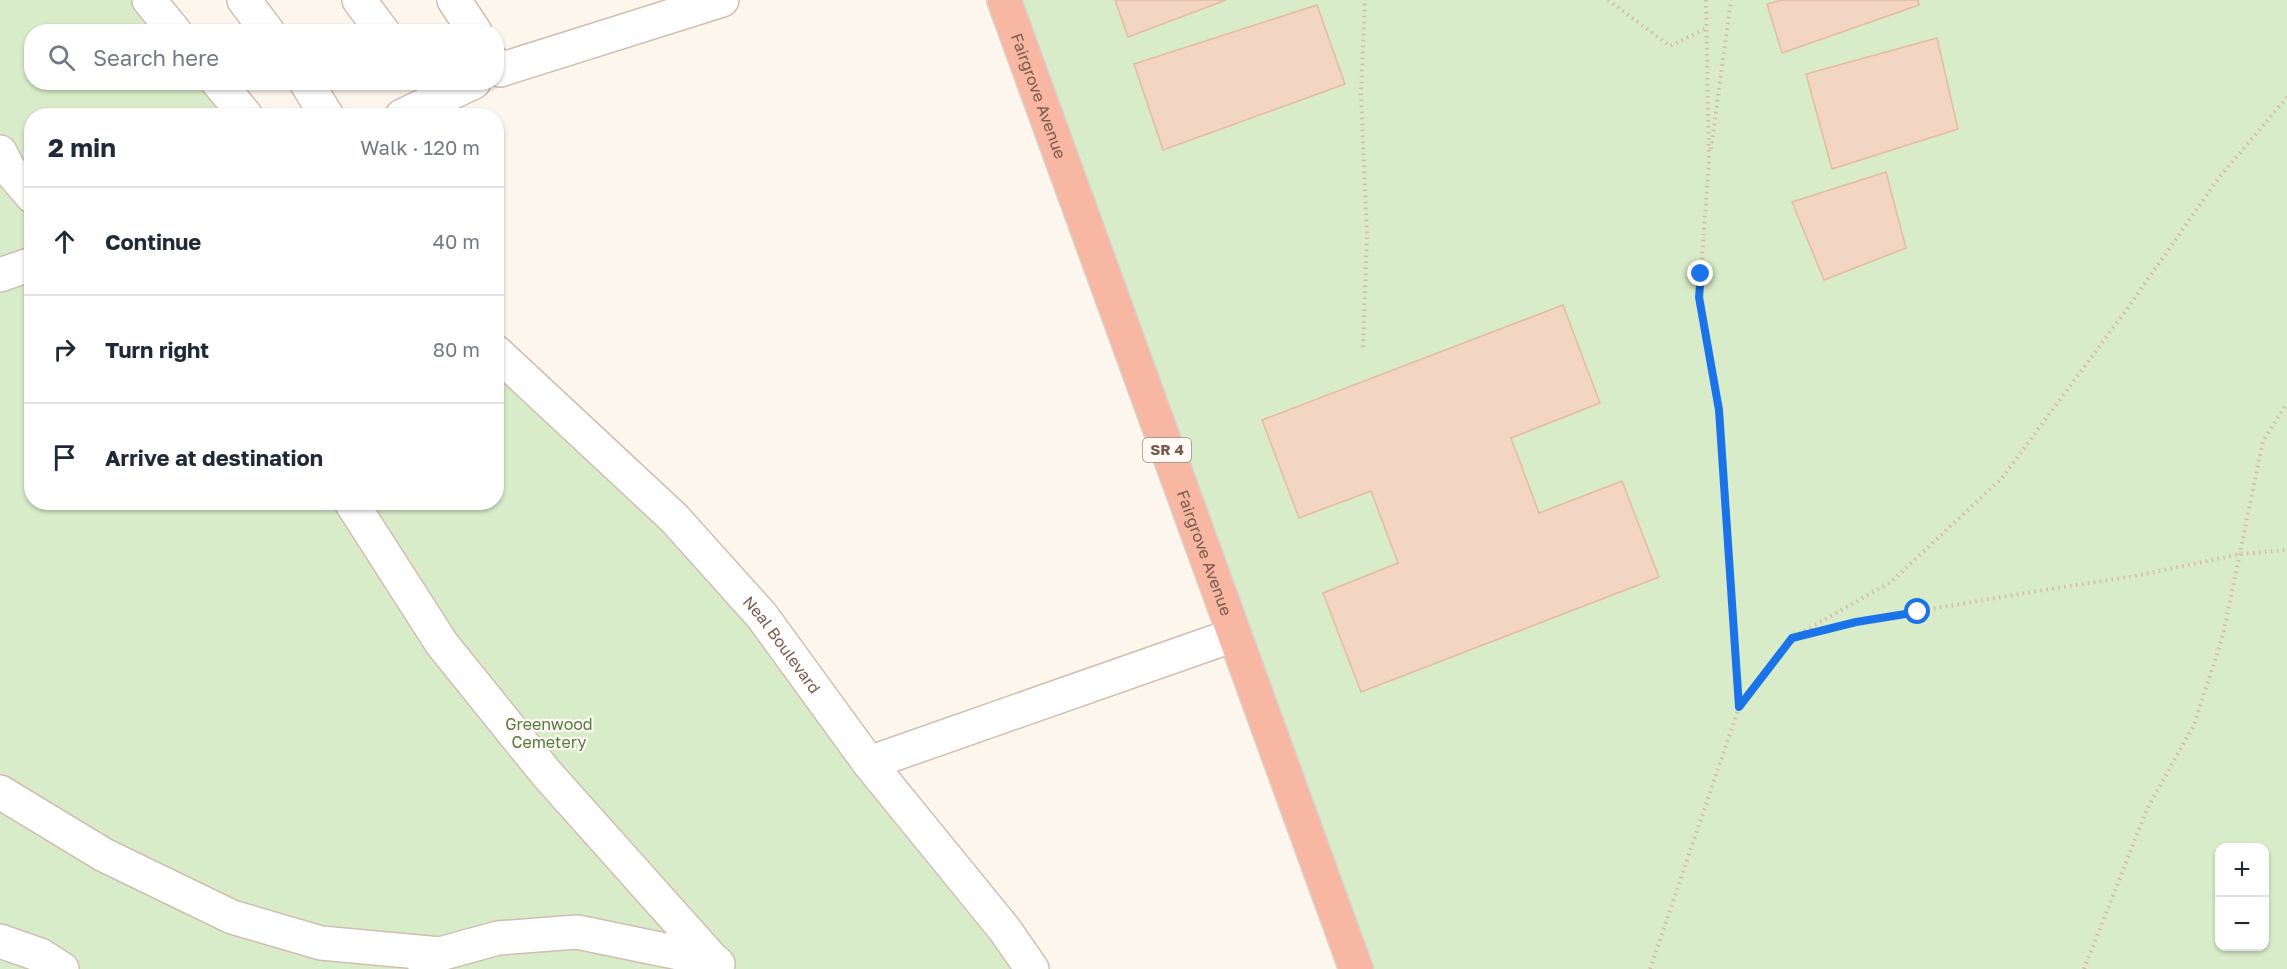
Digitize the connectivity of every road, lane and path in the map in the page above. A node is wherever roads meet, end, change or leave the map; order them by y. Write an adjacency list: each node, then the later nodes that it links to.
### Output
1 (148, 0): 11 (street)
2 (244, 0): 12 (street)
3 (359, 0): 13 (street)
4 (454, 0): 14 (street)
5 (722, 0): 16 (street)
6 (1004, 0): 35 (highway, Fairgrove Avenue / SR 4)
7 (1365, 0): 29 (path)
8 (1608, 0): 15 (path)
9 (1706, 0): 15 (path)
10 (1731, 0): 25 (path)
11 (168, 24)
12 (262, 24)
13 (377, 24)
14 (470, 24)
15 (1707, 28): 25 (path)
16 (504, 68)
17 (225, 90): 21 (street)
18 (311, 90): 22 (street)
19 (431, 91): 23 (street)
20 (2287, 97): 36 (path)
21 (239, 108)
22 (322, 108)
23 (411, 108)
24 (0, 152): 26 (street)
25 (1709, 162): 37 (path)
26 (24, 187)
27 (24, 267): 28 (street)
28 (0, 275)
29 (1363, 347)
30 (504, 359): 38 (street, Neal Boulevard)
31 (2287, 403): 34 (path)
32 (356, 510): 42 (street)
33 (2287, 550): 34 (path)
34 (2240, 554): 36 (path); 47 (path)
35 (1234, 635): 38 (street); 45 (highway, Fairgrove Avenue / SR 4)
36 (1792, 638): 37 (path)
37 (1739, 707): 46 (path)
38 (869, 763): 44 (street, Neal Boulevard)
39 (0, 792): 41 (street)
40 (0, 941): 43 (street)
41 (432, 961): 42 (street)
42 (719, 965)
43 (62, 969)
44 (1032, 969)
45 (1356, 969)
46 (1650, 969)
47 (2084, 969)

